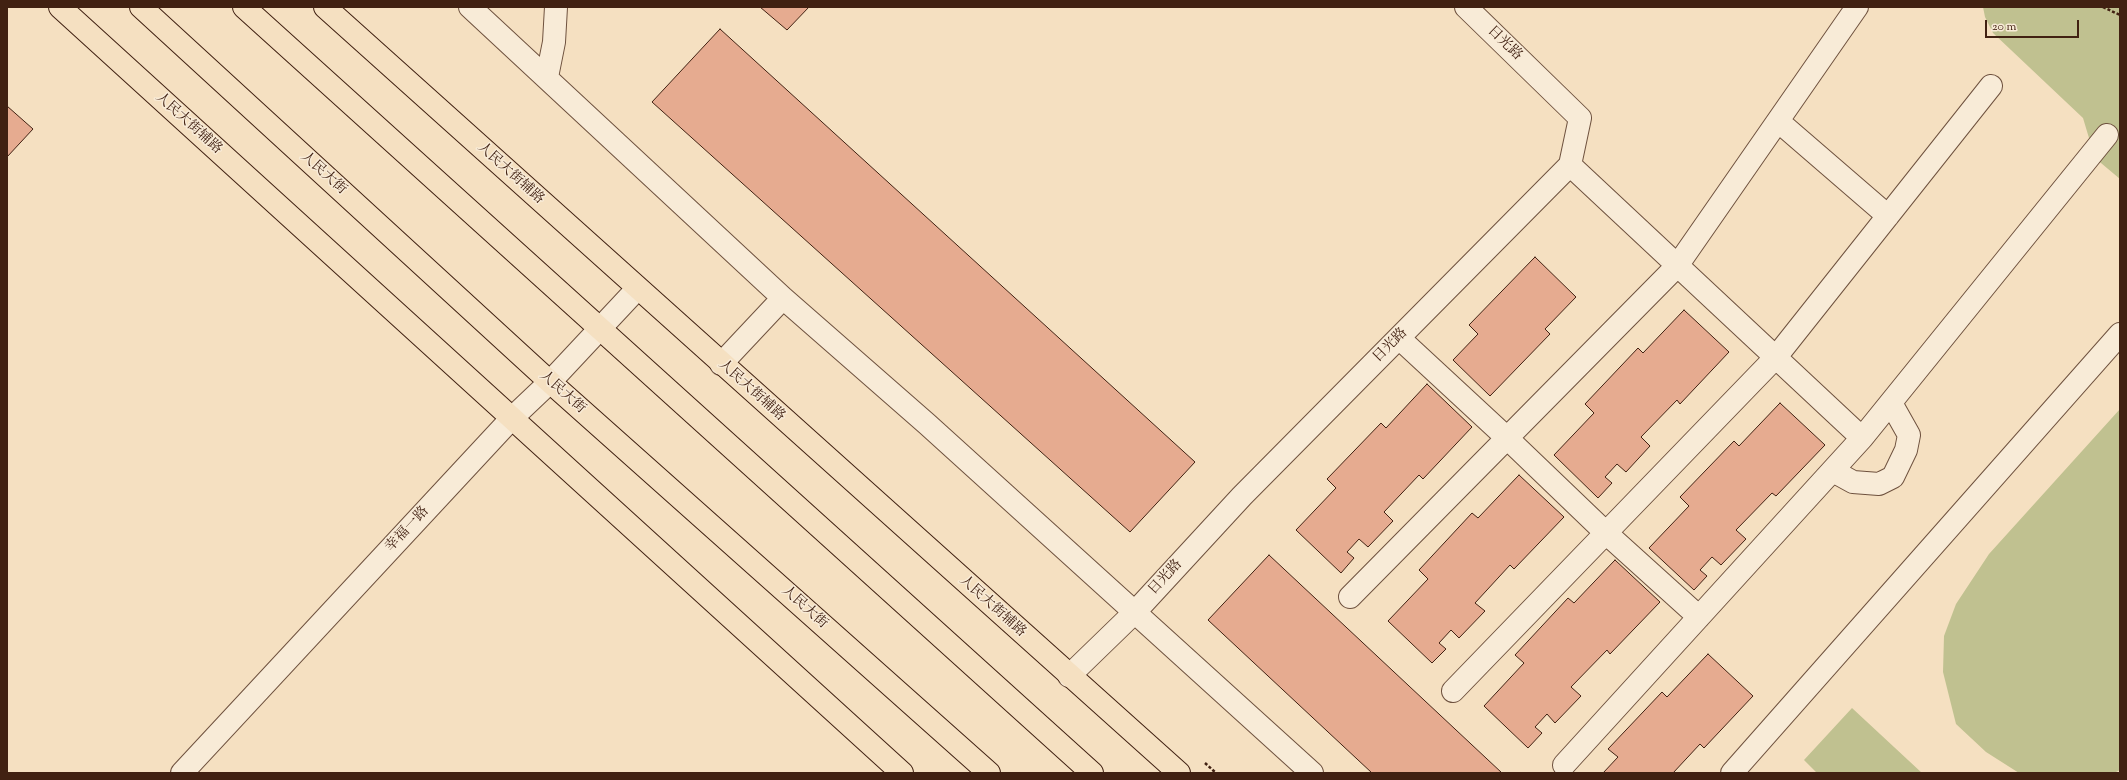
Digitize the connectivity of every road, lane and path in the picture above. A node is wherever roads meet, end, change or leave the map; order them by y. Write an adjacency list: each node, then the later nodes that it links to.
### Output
1 (60, 7): 27 (main road, 人民大街辅路)
2 (141, 7): 25 (main road, 人民大街)
3 (244, 7): 20 (main road)
4 (324, 7): 18 (main road, 人民大街辅路)
5 (470, 7): 11 (street)
6 (556, 7): 11 (street)
7 (1466, 7): 15 (street, 日光路)
8 (1857, 7): 13 (street)
9 (2103, 7): 10 (path)
10 (2120, 15)
11 (547, 78): 19 (street)
12 (1991, 86): 16 (street)
13 (1778, 121): 16 (street); 17 (street)
14 (2107, 135): 26 (street)
15 (1570, 165): 17 (street); 22 (street, 日光路)
16 (1888, 216): 23 (street)
17 (1677, 266): 23 (street); 28 (street)
18 (637, 289): 20 (street, 幸福一路); 24 (main road, 人民大街辅路)
19 (783, 298): 24 (street); 33 (street)
20 (600, 329): 25 (street, 幸福一路); 41 (main road)
21 (2120, 334): 44 (street)
22 (1399, 338): 28 (street); 33 (street, 日光路)
23 (1776, 357): 29 (street); 31 (street)
24 (720, 364): 35 (main road, 人民大街辅路)
25 (550, 382): 27 (street, 幸福一路); 40 (main road, 人民大街)
26 (1891, 403): 29 (street); 30 (street)
27 (511, 419): 38 (street, 幸福一路); 39 (main road, 人民大街辅路)
28 (1507, 438): 31 (street); 32 (street)
29 (1862, 438): 30 (street)
30 (1832, 471): 34 (street)
31 (1606, 533): 34 (street); 36 (street)
32 (1350, 597)
33 (1135, 612): 35 (street, 日光路); 43 (street)
34 (1699, 617): 37 (street)
35 (1069, 676): 42 (main road, 人民大街辅路)
36 (1453, 691)
37 (1564, 765)
38 (182, 773)
39 (902, 773)
40 (988, 773)
41 (1092, 773)
42 (1178, 773)
43 (1312, 773)
44 (1732, 773)

